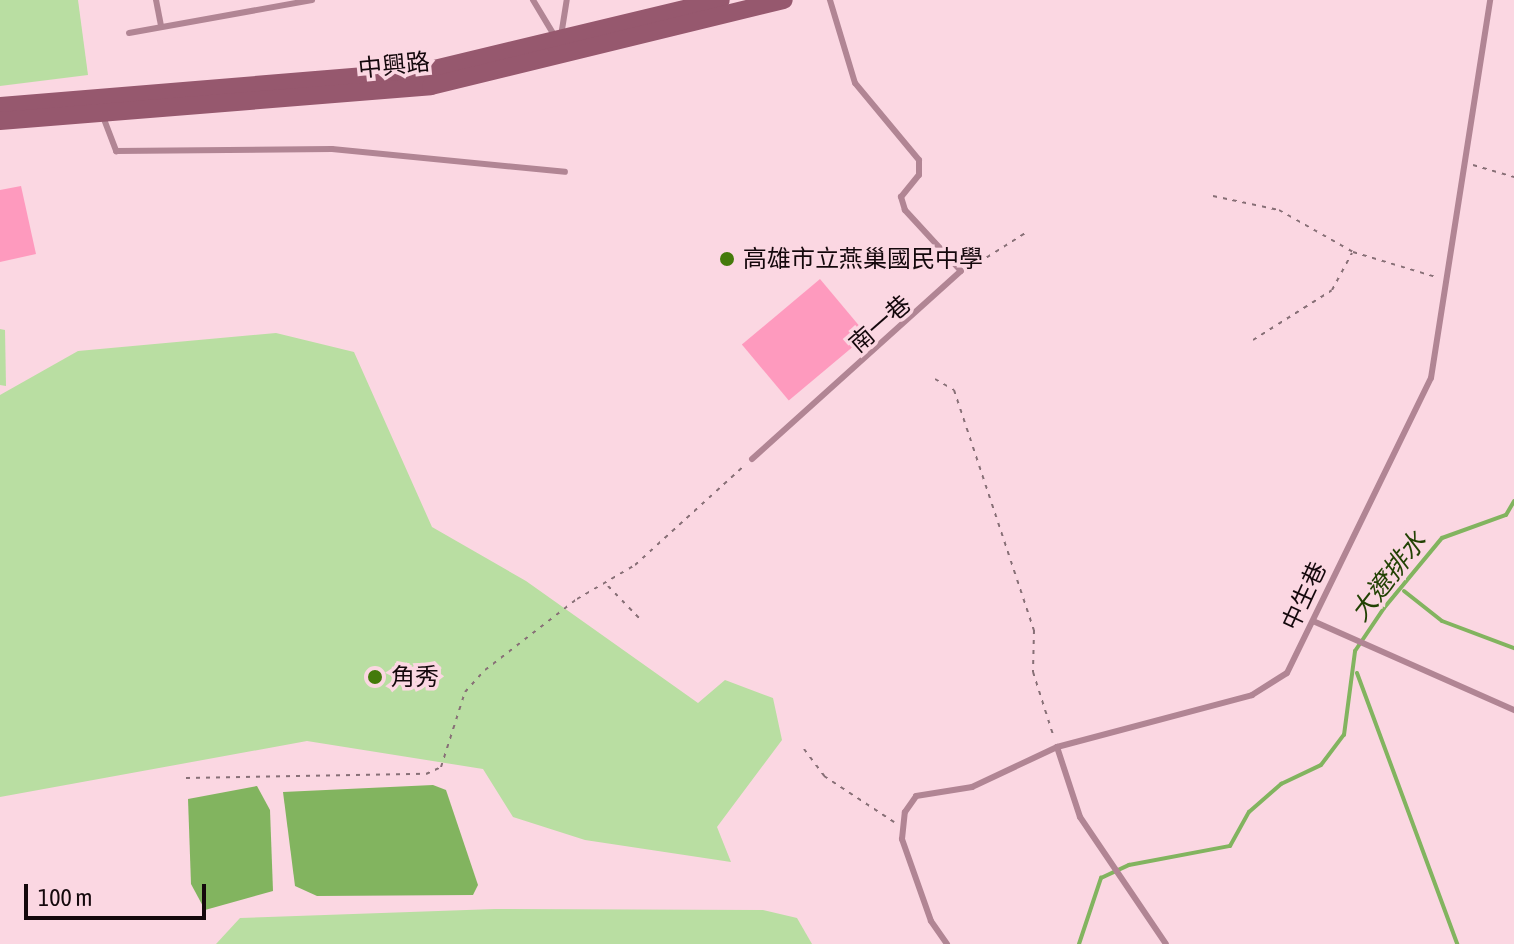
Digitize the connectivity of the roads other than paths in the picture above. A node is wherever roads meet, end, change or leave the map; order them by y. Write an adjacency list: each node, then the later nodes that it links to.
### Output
1 (156, 0): 9 (lane)
2 (312, 0): 9 (lane)
3 (533, 0): 11 (lane)
4 (567, 0): 11 (lane)
5 (721, 0): 11 (main road, 中興路)
6 (784, 0): 11 (main road, 中興路)
7 (830, 0): 16 (lane, 南一巷)
8 (1490, 0): 17 (lane, 中生巷)
9 (161, 26): 10 (lane)
10 (129, 33)
11 (561, 48): 13 (main road, 中興路)
12 (0, 106): 13 (main road, 中興路)
13 (101, 106): 14 (main road, 中興路); 15 (lane)
14 (0, 121)
15 (565, 172)
16 (752, 459)
17 (1313, 621): 18 (lane); 19 (lane, 中生巷)
18 (1514, 710)
19 (1057, 747): 20 (lane, 中生巷); 21 (lane)
20 (947, 944)
21 (1166, 944)

